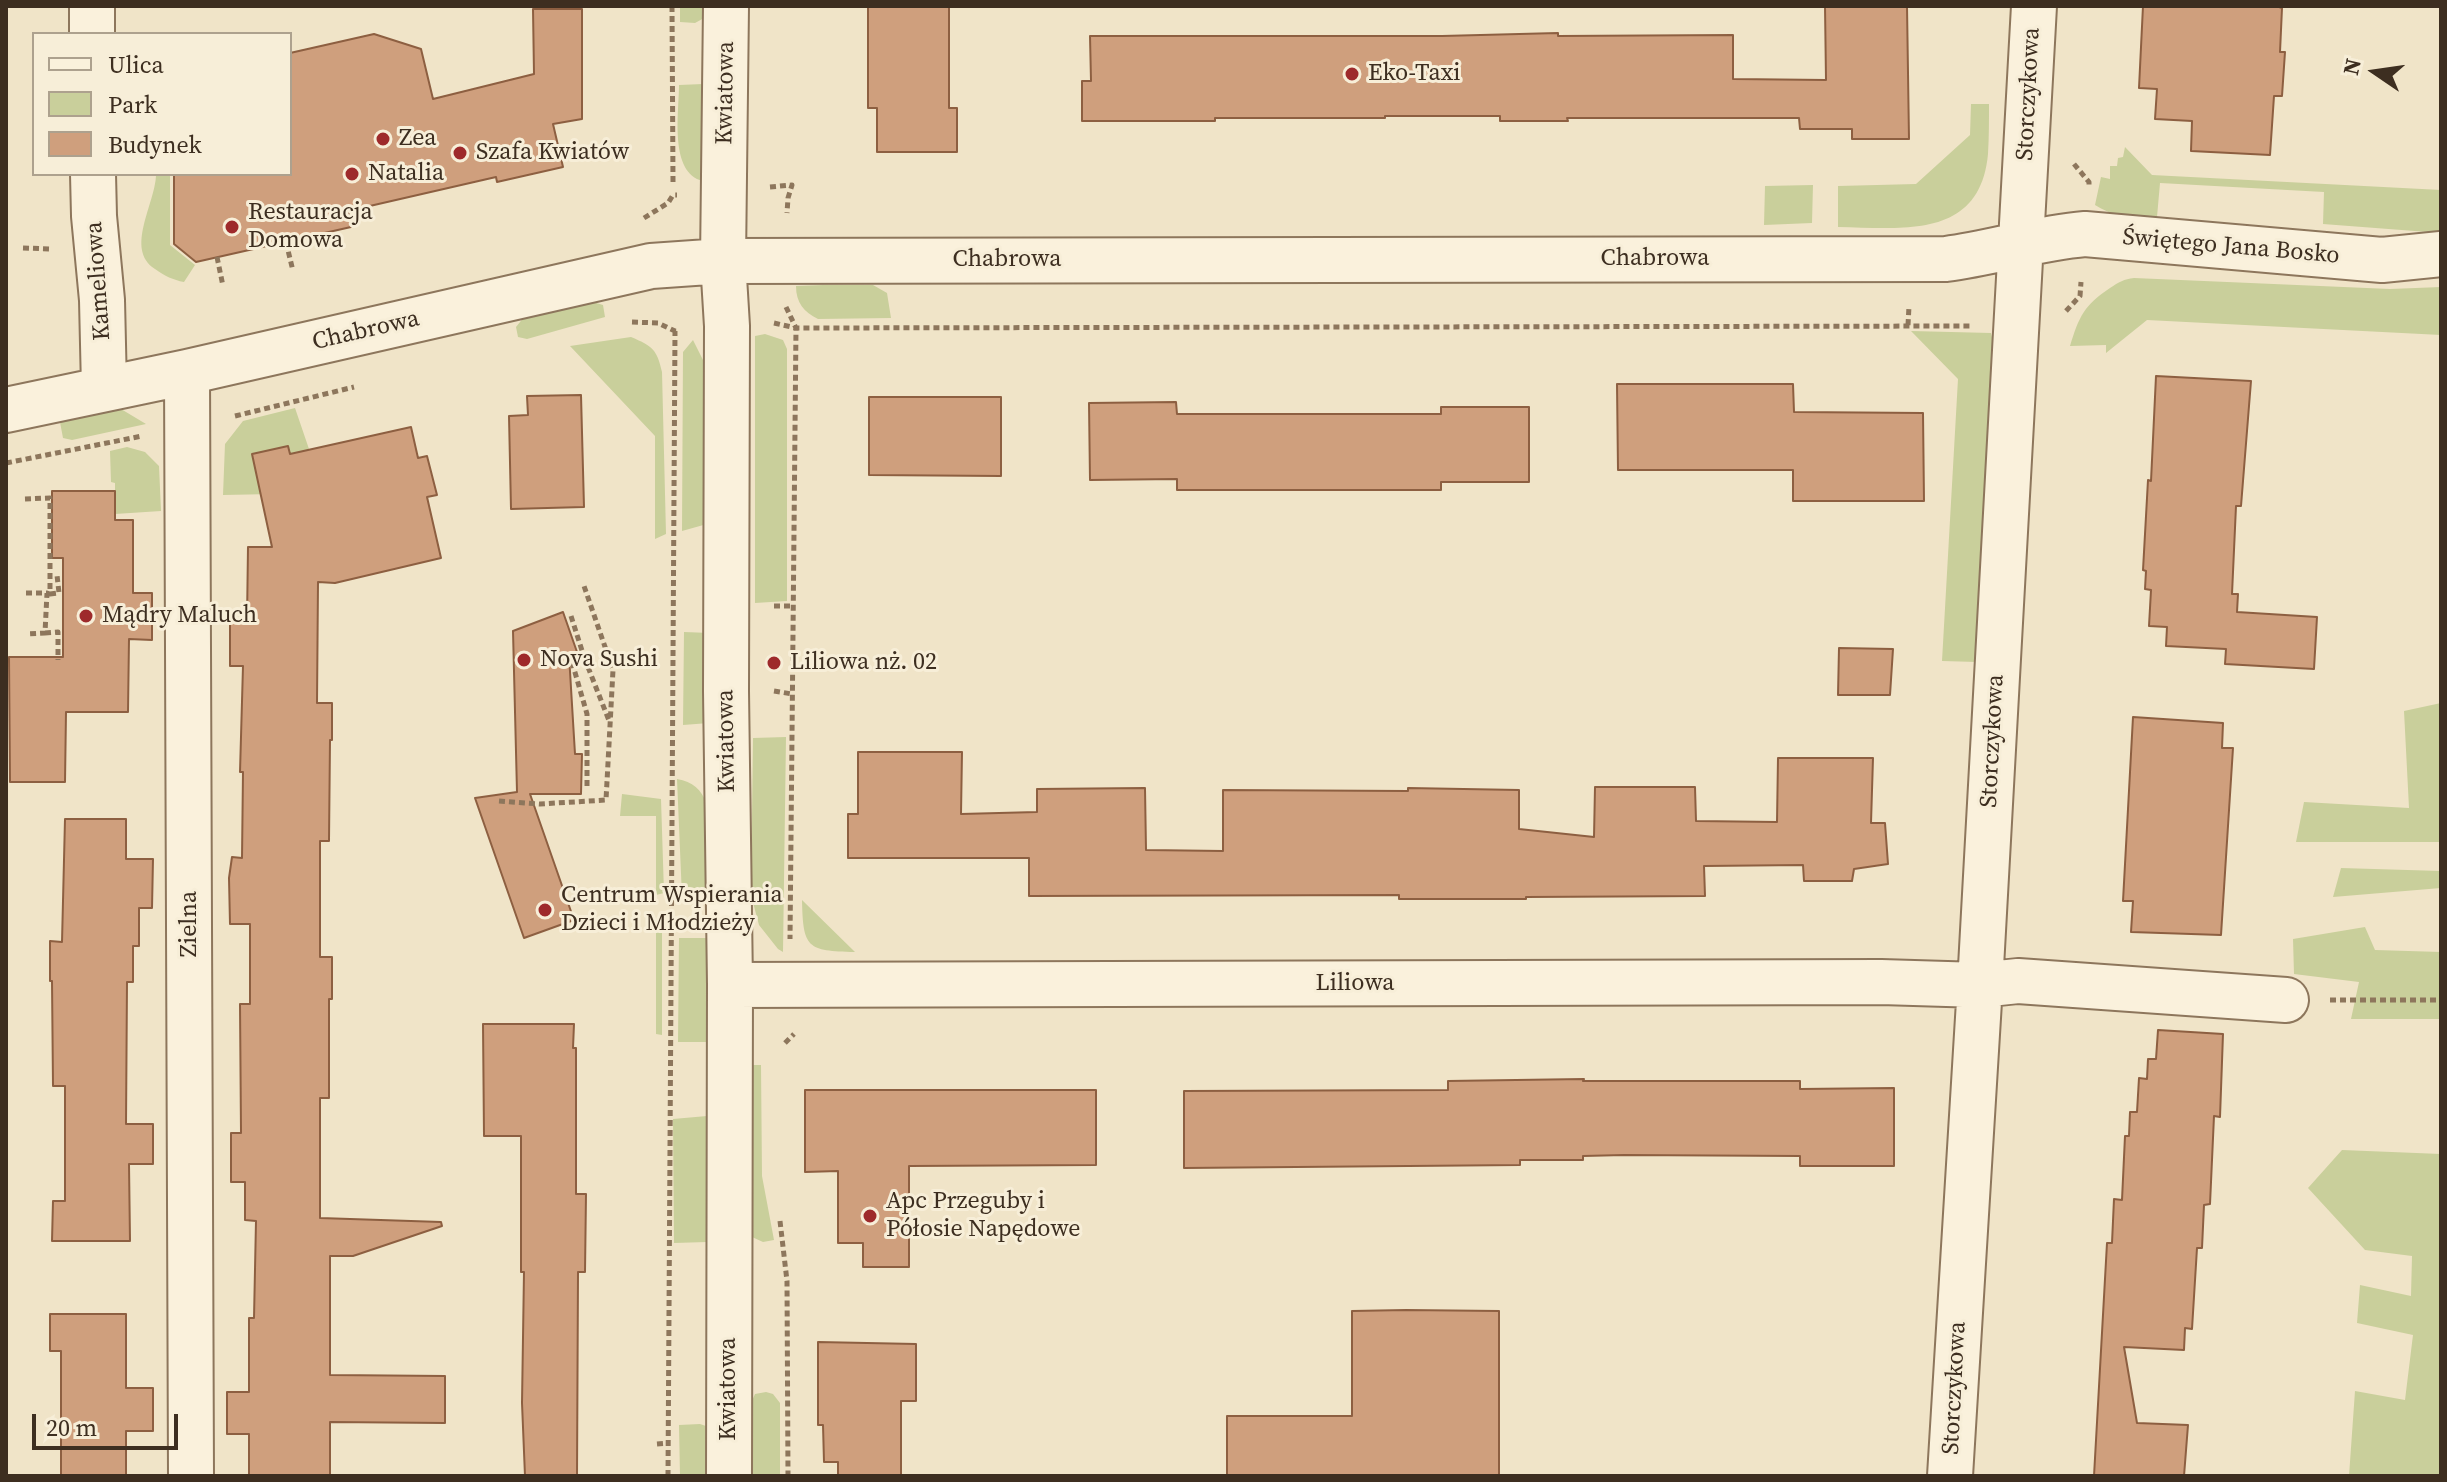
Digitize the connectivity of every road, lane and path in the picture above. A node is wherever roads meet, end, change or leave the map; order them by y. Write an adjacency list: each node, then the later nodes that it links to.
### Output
1 (92, 6): 5 (street)
2 (672, 6): 7 (path)
3 (726, 6): 14 (street, Kwiatowa)
4 (2034, 6): 9 (street, Storczykowa)
5 (92, 32)
6 (93, 176): 24 (street, Kameliowa)
7 (673, 195)
8 (286, 242): 15 (path)
9 (2022, 243): 12 (street, Świętego Jana Bosko); 14 (street, Chabrowa); 19 (street, Storczykowa)
10 (23, 248): 11 (path)
11 (52, 249)
12 (2441, 254)
13 (217, 257): 16 (path)
14 (723, 261): 18 (street, Kwiatowa); 22 (street, Chabrowa)
15 (293, 271)
16 (223, 286)
17 (620, 323): 21 (path)
18 (727, 326): 20 (path); 21 (path); 42 (street, Kwiatowa)
19 (2016, 327): 20 (path); 44 (street, Storczykowa)
20 (796, 328): 43 (path)
21 (675, 331): 49 (path)
22 (187, 372): 24 (street, Chabrowa); 51 (street, Zielna)
23 (368, 383): 26 (path)
24 (104, 388): 25 (street, Chabrowa)
25 (6, 410)
26 (230, 417)
27 (147, 435): 28 (path)
28 (6, 463)
29 (25, 499): 33 (path)
30 (57, 575): 33 (path)
31 (584, 586): 39 (path)
32 (26, 593): 33 (path)
33 (48, 594): 35 (path)
34 (571, 616): 37 (path)
35 (45, 633): 36 (path); 38 (path)
36 (27, 634)
37 (584, 657): 39 (path); 40 (path)
38 (58, 660)
39 (611, 726): 41 (path)
40 (587, 786)
41 (499, 801)
42 (730, 985): 43 (street, Liliowa); 53 (street, Kwiatowa)
43 (789, 985): 44 (street, Liliowa); 47 (path)
44 (1980, 985): 45 (street, Liliowa); 55 (street, Storczykowa)
45 (2286, 1000): 46 (path)
46 (2441, 1000)
47 (785, 1043)
48 (780, 1220): 54 (path)
49 (669, 1443): 50 (path); 52 (path)
50 (657, 1444)
51 (191, 1476)
52 (668, 1476)
53 (729, 1476)
54 (788, 1476)
55 (1950, 1476)

